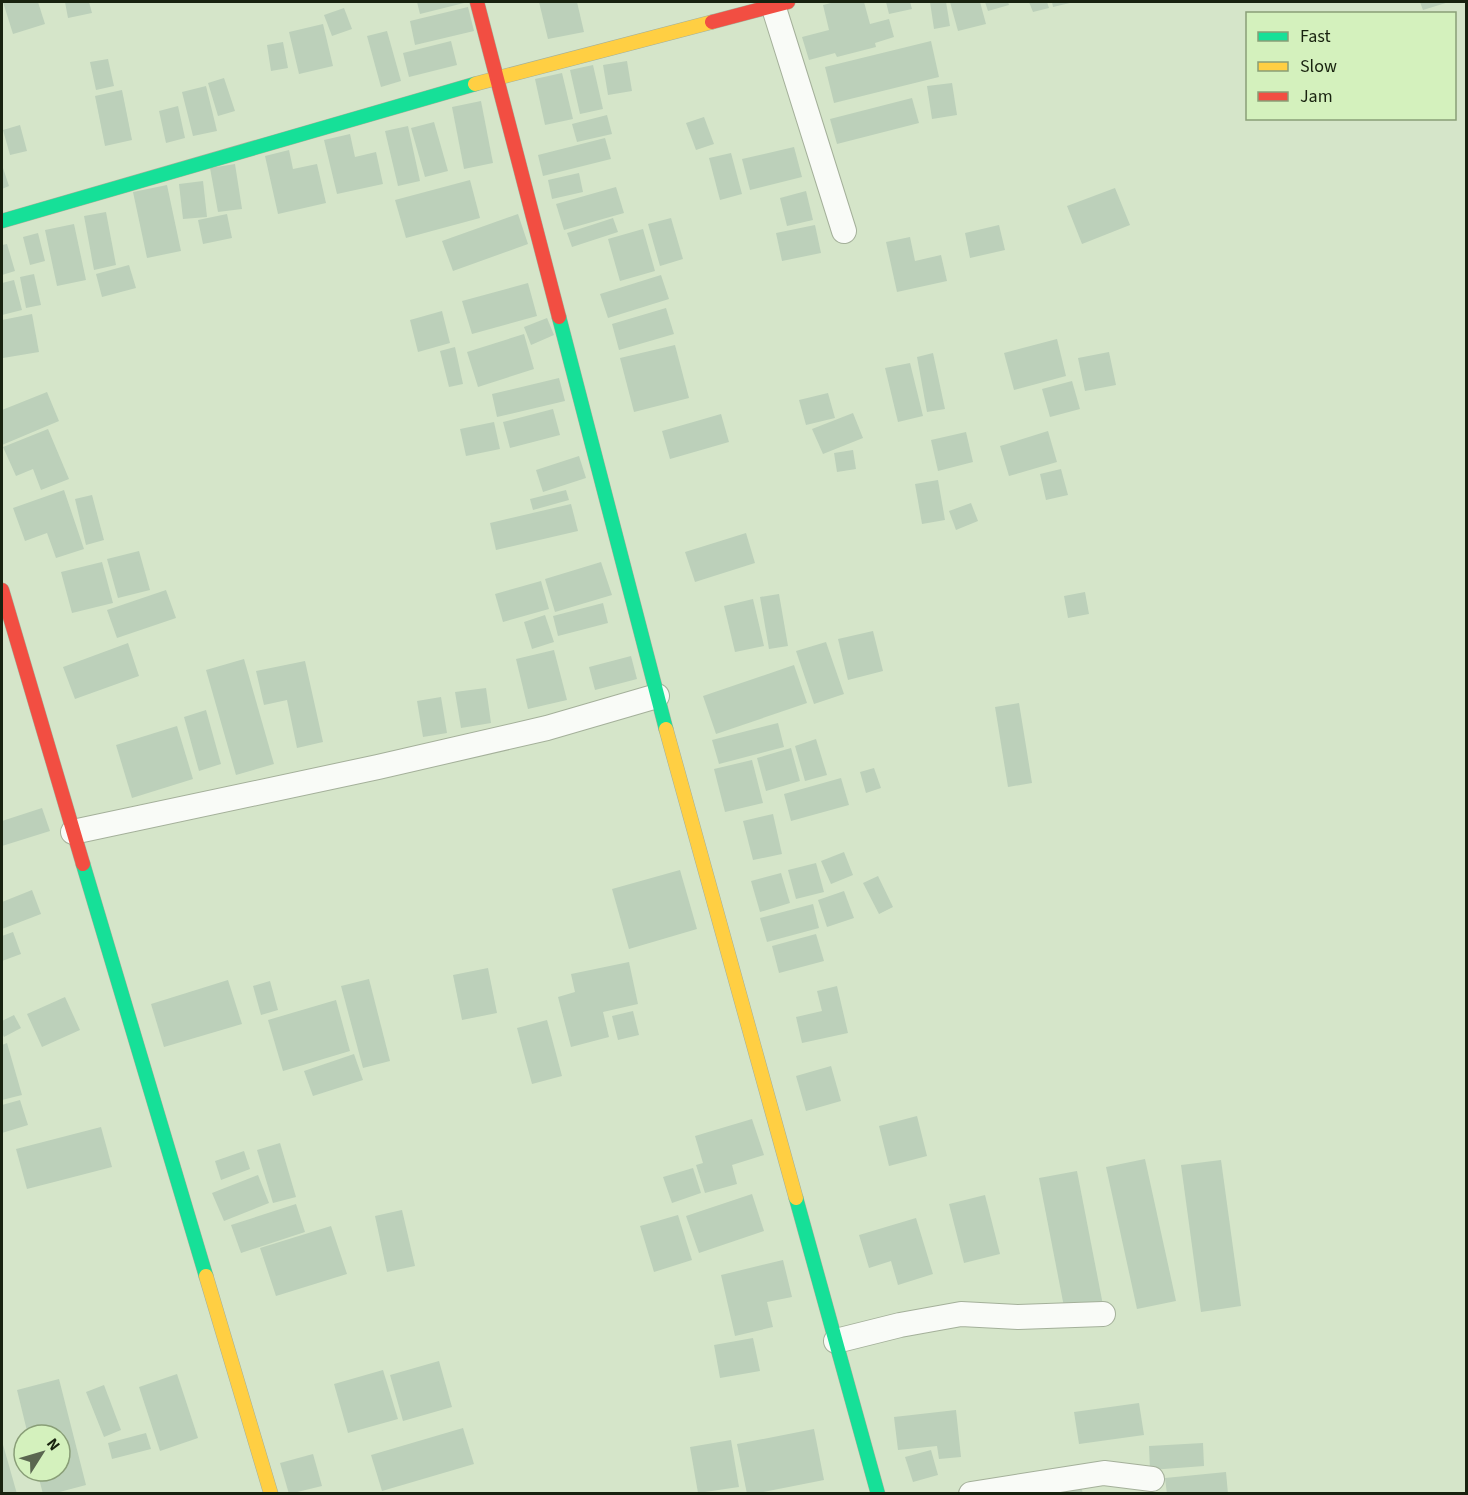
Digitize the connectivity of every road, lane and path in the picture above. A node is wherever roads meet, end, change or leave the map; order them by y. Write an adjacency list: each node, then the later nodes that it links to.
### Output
1 (477, 2): 3 (street)
2 (780, 4): 3 (street); 5 (street)
3 (496, 78): 4 (street); 7 (street)
4 (2, 221)
5 (844, 231)
6 (2, 590): 8 (street)
7 (657, 696): 8 (street); 10 (street)
8 (73, 832): 12 (street)
9 (1103, 1314): 10 (street)
10 (836, 1341): 13 (street)
11 (1152, 1479): 14 (street)
12 (271, 1494)
13 (878, 1494)
14 (971, 1494)

